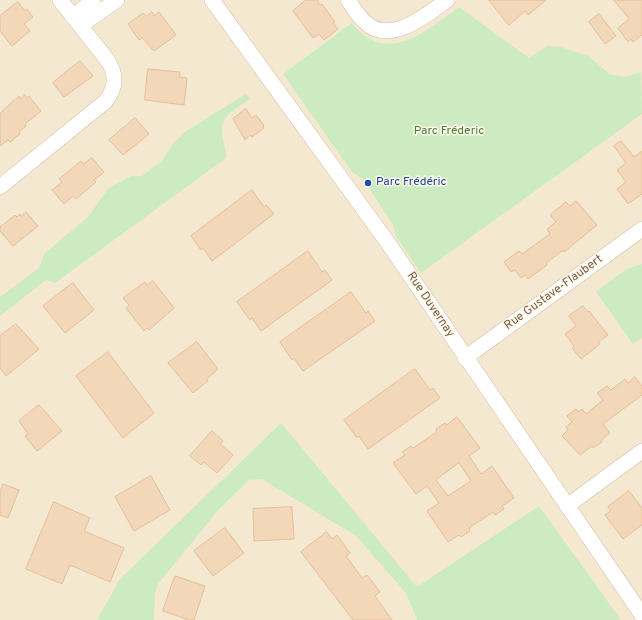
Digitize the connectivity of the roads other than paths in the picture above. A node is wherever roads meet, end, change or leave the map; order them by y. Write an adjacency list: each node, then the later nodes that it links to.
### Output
1 (60, 0): 7 (street)
2 (93, 0): 7 (street)
3 (117, 0): 7 (street)
4 (212, 0): 10 (street, Rue Duvernay)
5 (348, 0): 6 (street)
6 (447, 0)
7 (78, 21): 8 (street)
8 (0, 187)
9 (642, 229): 10 (street, Rue Gustave-Flaubert)
10 (465, 358): 12 (street, Rue Duvernay)
11 (642, 451): 12 (street)
12 (567, 506): 13 (street, Rue Duvernay)
13 (642, 615)

